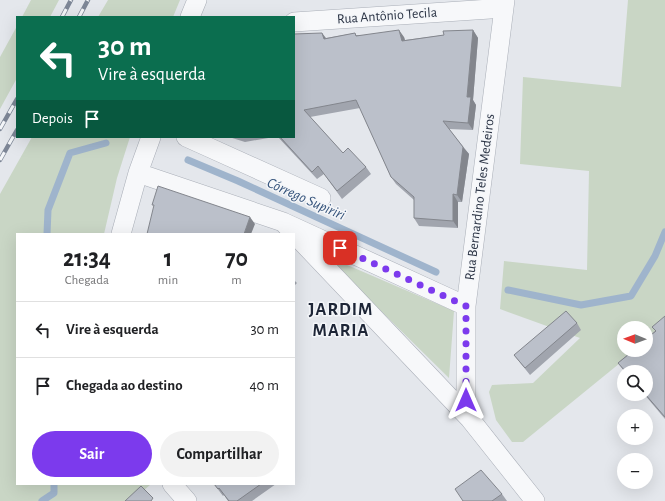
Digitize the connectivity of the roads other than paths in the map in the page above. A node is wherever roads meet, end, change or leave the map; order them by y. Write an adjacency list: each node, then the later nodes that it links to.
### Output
1 (197, 0): 3 (street)
2 (504, 4): 4 (street, Rua Antônio Tecila); 13 (street, Rua Bernardino Teles Medeiros)
3 (190, 16)
4 (295, 22)
5 (151, 138): 7 (street)
6 (188, 138): 8 (street)
7 (138, 173): 9 (street); 10 (street)
8 (321, 198)
9 (283, 222): 11 (street); 13 (street)
10 (121, 233)
11 (293, 233)
12 (295, 235): 14 (street)
13 (466, 306): 14 (street, Rua Bernardino Teles Medeiros)
14 (470, 419): 17 (street)
15 (173, 485): 16 (street)
16 (187, 501)
17 (535, 501)

